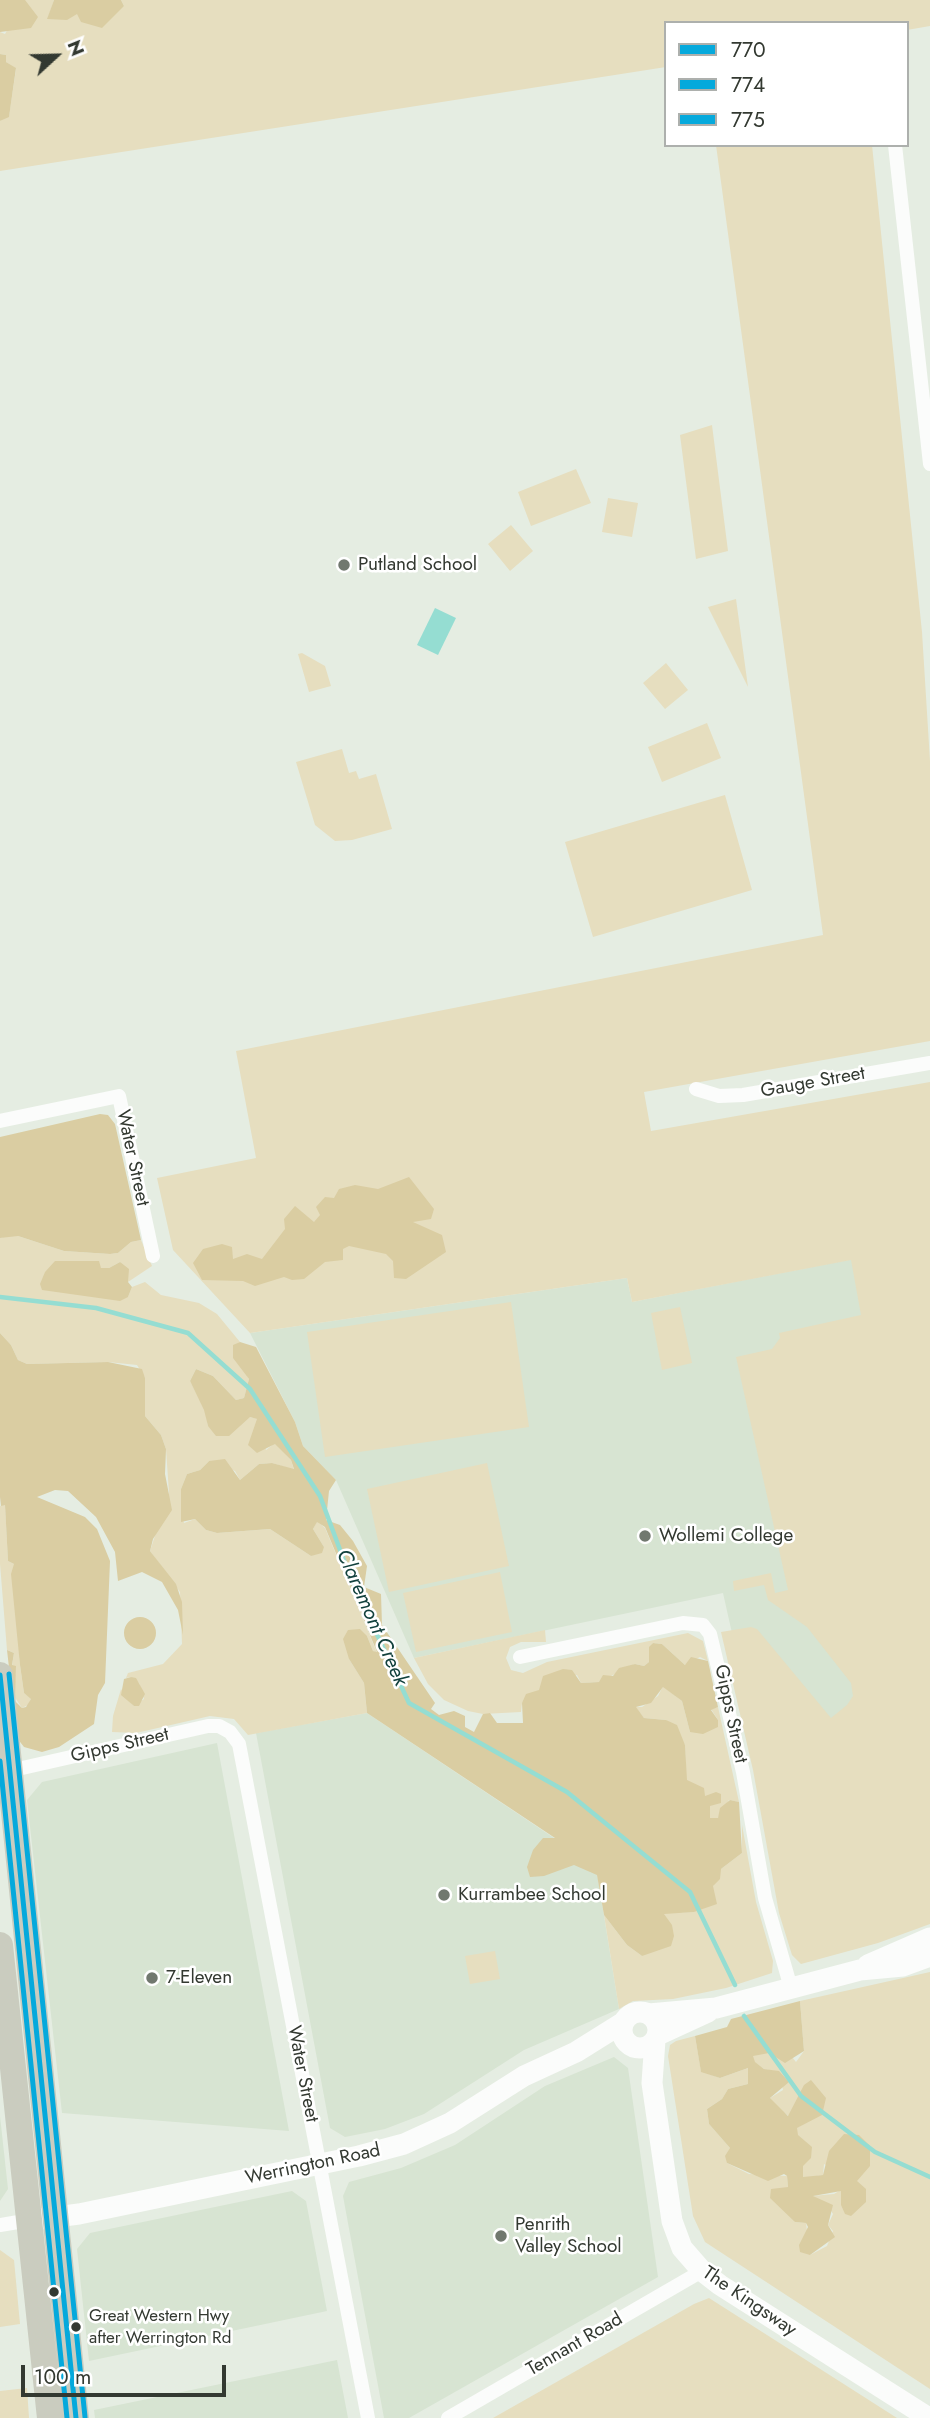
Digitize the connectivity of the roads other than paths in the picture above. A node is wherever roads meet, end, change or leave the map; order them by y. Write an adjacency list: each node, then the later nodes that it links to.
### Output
1 (895, 147): 2 (street)
2 (930, 464)
3 (930, 1063): 4 (street, Gauge Street)
4 (696, 1089)
5 (0, 1121): 6 (street, Water Street)
6 (153, 1256)
7 (520, 1657): 15 (street, Gipps Street)
8 (0, 1675): 10 (highway)
9 (230, 1732): 10 (street, Gipps Street); 23 (street, Water Street)
10 (9, 1771): 24 (highway)
11 (930, 1937): 14 (main road)
12 (0, 1945): 24 (highway)
13 (930, 1956): 14 (main road)
14 (860, 1970): 15 (main road)
15 (791, 1988): 16 (main road)
16 (716, 2008): 17 (main road); 19 (main road)
17 (649, 2014): 18 (main road); 19 (main road)
18 (624, 2022): 20 (main road); 21 (main road, Werrington Road)
19 (657, 2038): 20 (main road); 22 (main road, The Kingsway)
20 (631, 2046): 21 (main road, Werrington Road); 22 (main road, The Kingsway)
21 (576, 2052): 23 (main road, Werrington Road)
22 (652, 2083): 26 (main road, The Kingsway)
23 (319, 2165): 24 (main road, Werrington Road); 29 (street, Water Street)
24 (43, 2218): 25 (street); 27 (highway); 28 (highway)
25 (0, 2225)
26 (702, 2272): 30 (street, Tennant Road); 31 (main road, The Kingsway)
27 (50, 2418)
28 (76, 2418)
29 (368, 2418)
30 (449, 2418)
31 (929, 2418)

